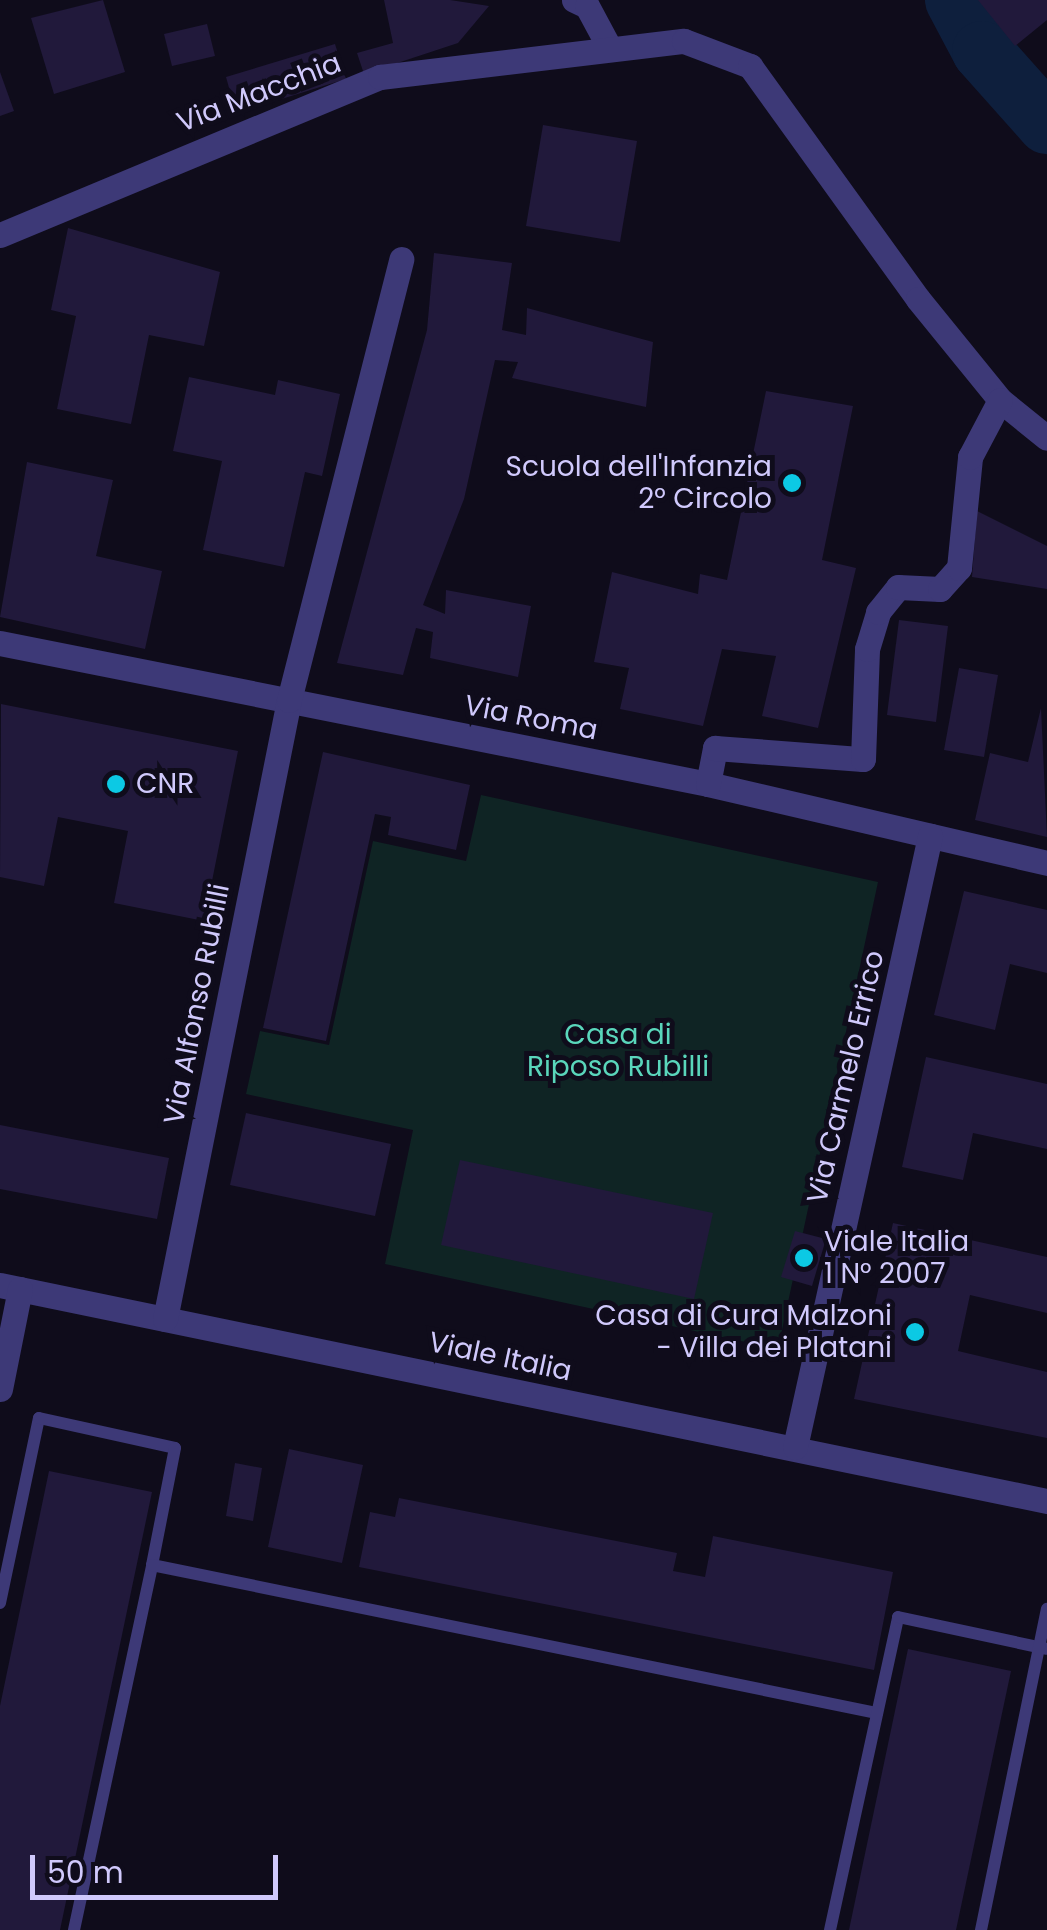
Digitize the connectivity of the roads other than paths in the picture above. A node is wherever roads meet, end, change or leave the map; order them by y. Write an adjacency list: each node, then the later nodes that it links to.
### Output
1 (574, 0): 2 (street)
2 (609, 47): 3 (street, Via Macchia); 5 (street, Via Macchia)
3 (0, 234)
4 (402, 259): 8 (street, Via Alfonso Rubilli)
5 (1000, 400): 6 (street, Via Macchia); 9 (street)
6 (1047, 438)
7 (0, 643): 8 (street, Via Roma)
8 (289, 700): 9 (street, Via Roma); 13 (street, Via Alfonso Rubilli)
9 (708, 784): 10 (street, Via Roma)
10 (930, 836): 11 (street, Via Roma); 15 (street, Via Carmelo Errico)
11 (1047, 862)
12 (10, 1287): 13 (street, Viale Italia); 14 (street)
13 (165, 1319): 15 (street, Viale Italia)
14 (0, 1389)
15 (795, 1447): 16 (street, Viale Italia)
16 (1047, 1500)
17 (152, 1565): 18 (lane); 21 (lane); 22 (lane)
18 (0, 1603)
19 (1047, 1609): 20 (lane)
20 (1043, 1648): 21 (lane); 24 (lane)
21 (877, 1712): 23 (lane)
22 (74, 1930)
23 (830, 1930)
24 (980, 1930)

